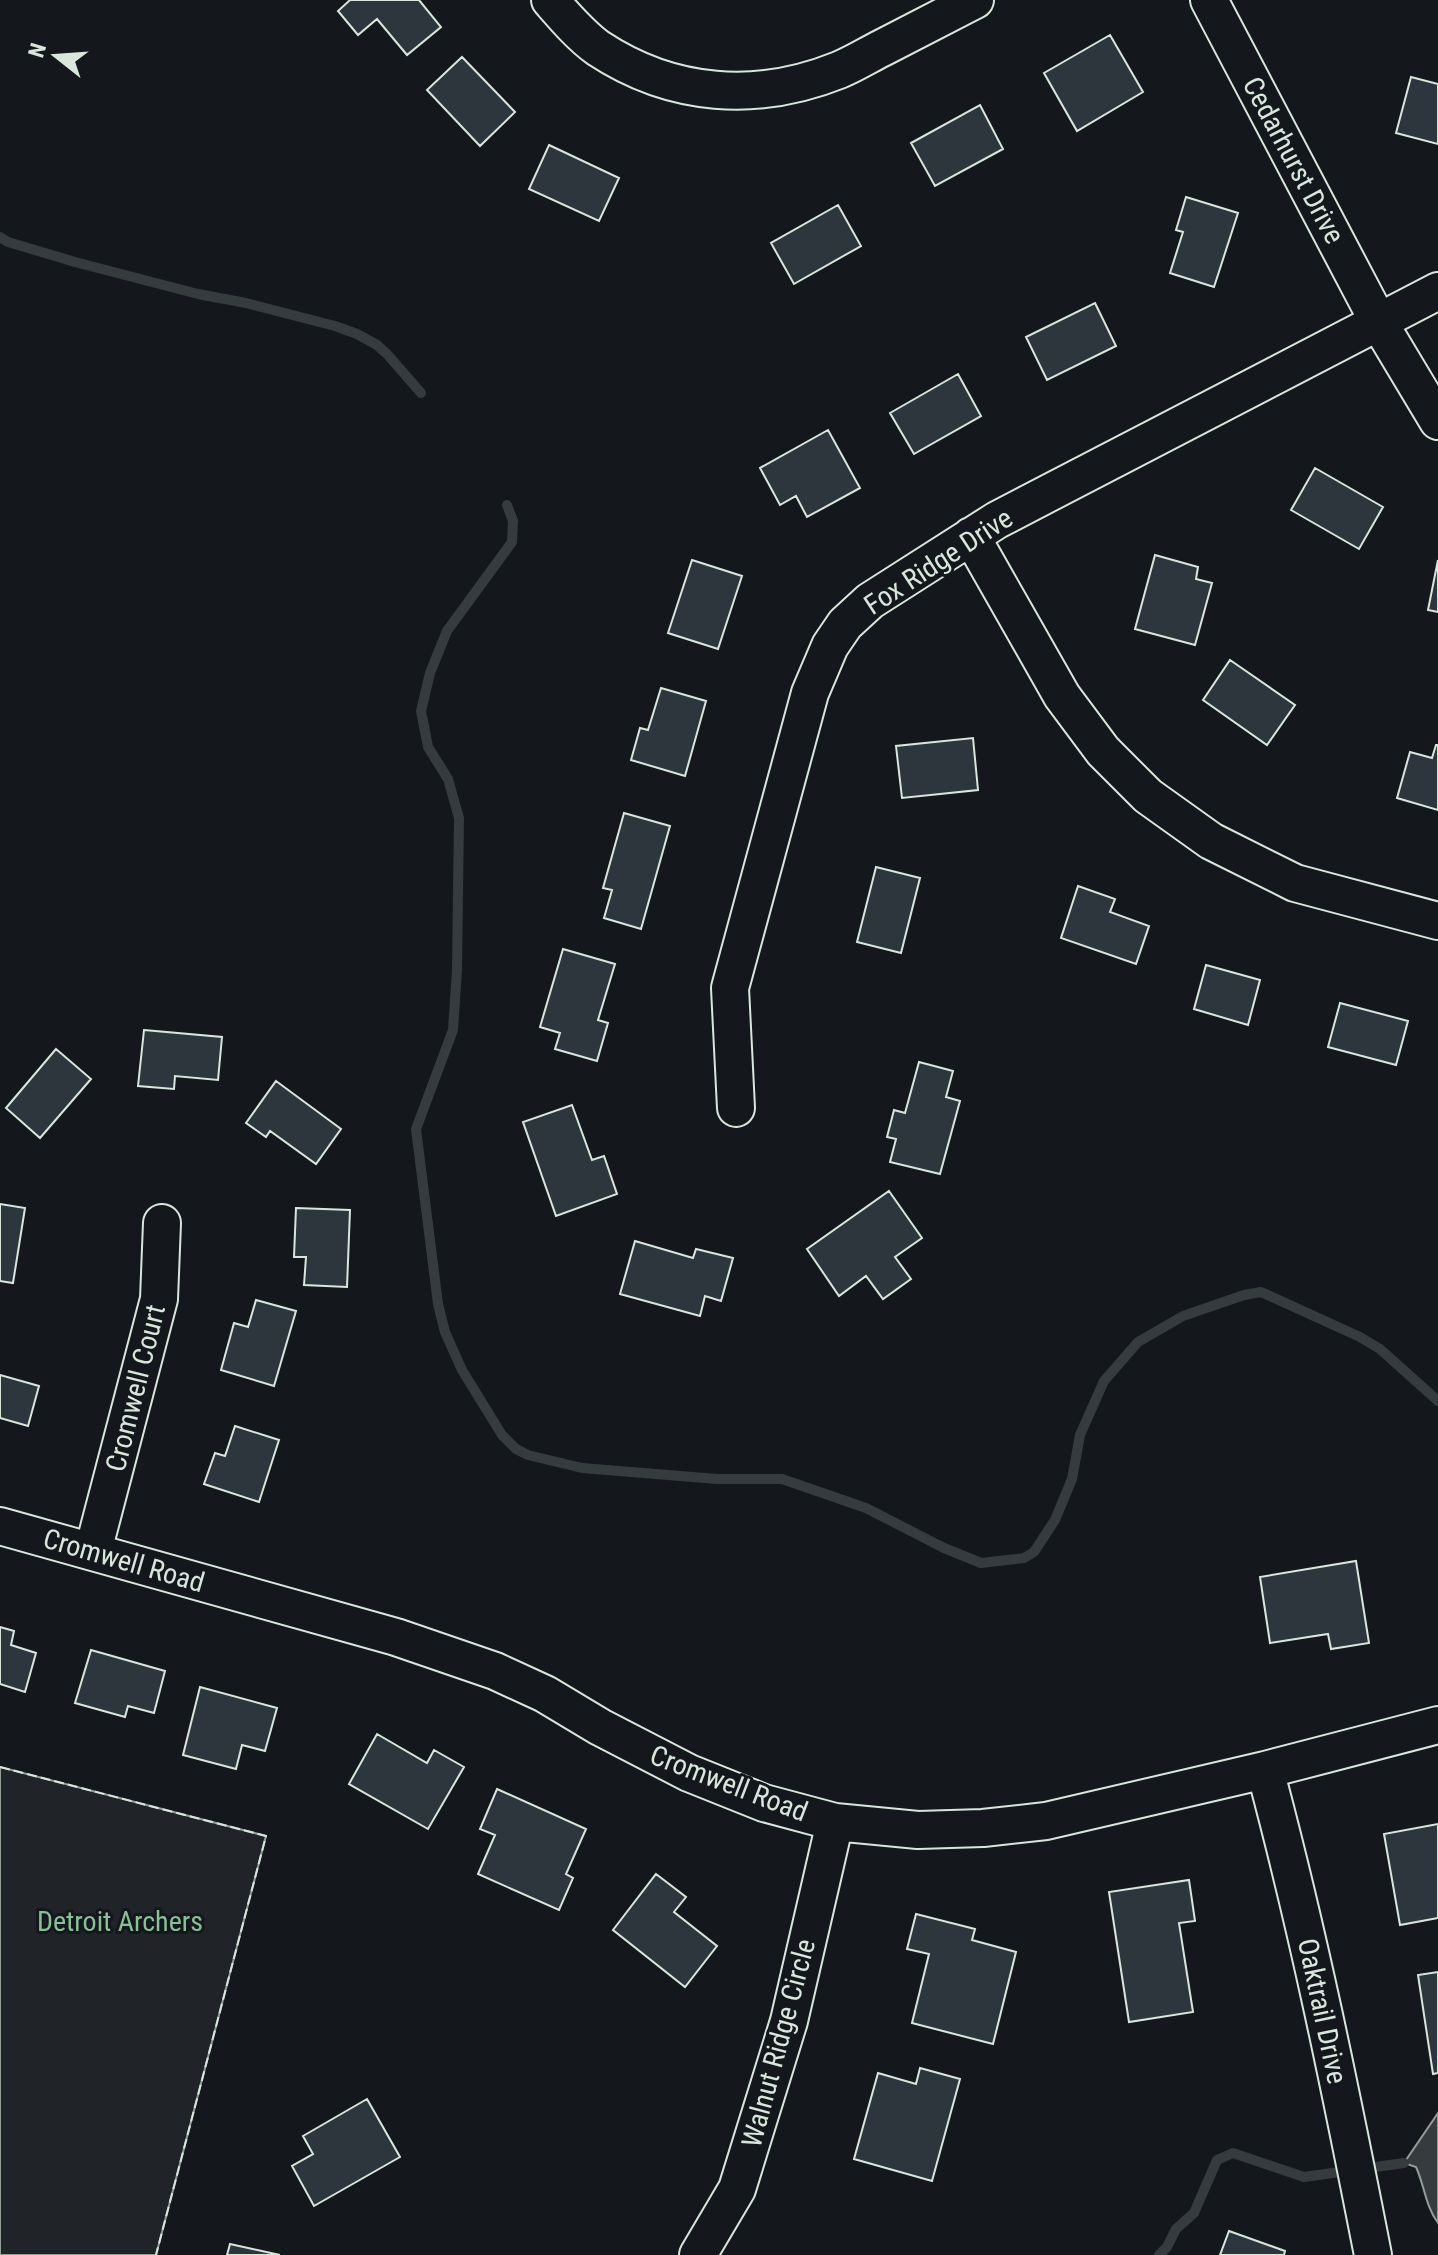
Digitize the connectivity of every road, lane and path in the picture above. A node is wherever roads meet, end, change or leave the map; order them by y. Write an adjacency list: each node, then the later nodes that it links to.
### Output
1 (550, 0): 2 (street)
2 (975, 0)
3 (1209, 0): 5 (street, Cedarhurst Drive)
4 (1438, 291): 5 (street, Fox Ridge Drive)
5 (1378, 321): 6 (street, Cedarhurst Drive); 7 (street, Fox Ridge Drive)
6 (1438, 421)
7 (971, 536): 8 (street); 9 (street, Fox Ridge Drive)
8 (1438, 921)
9 (736, 1108)
10 (162, 1223): 12 (street, Cromwell Court)
11 (0, 1526): 12 (street, Cromwell Road)
12 (93, 1551): 15 (street, Cromwell Road)
13 (1438, 1725): 14 (street, Cromwell Road)
14 (1265, 1770): 15 (street, Cromwell Road); 17 (street, Oaktrail Drive)
15 (835, 1822): 16 (street, Walnut Ridge Circle)
16 (698, 2255)
17 (1373, 2255)

